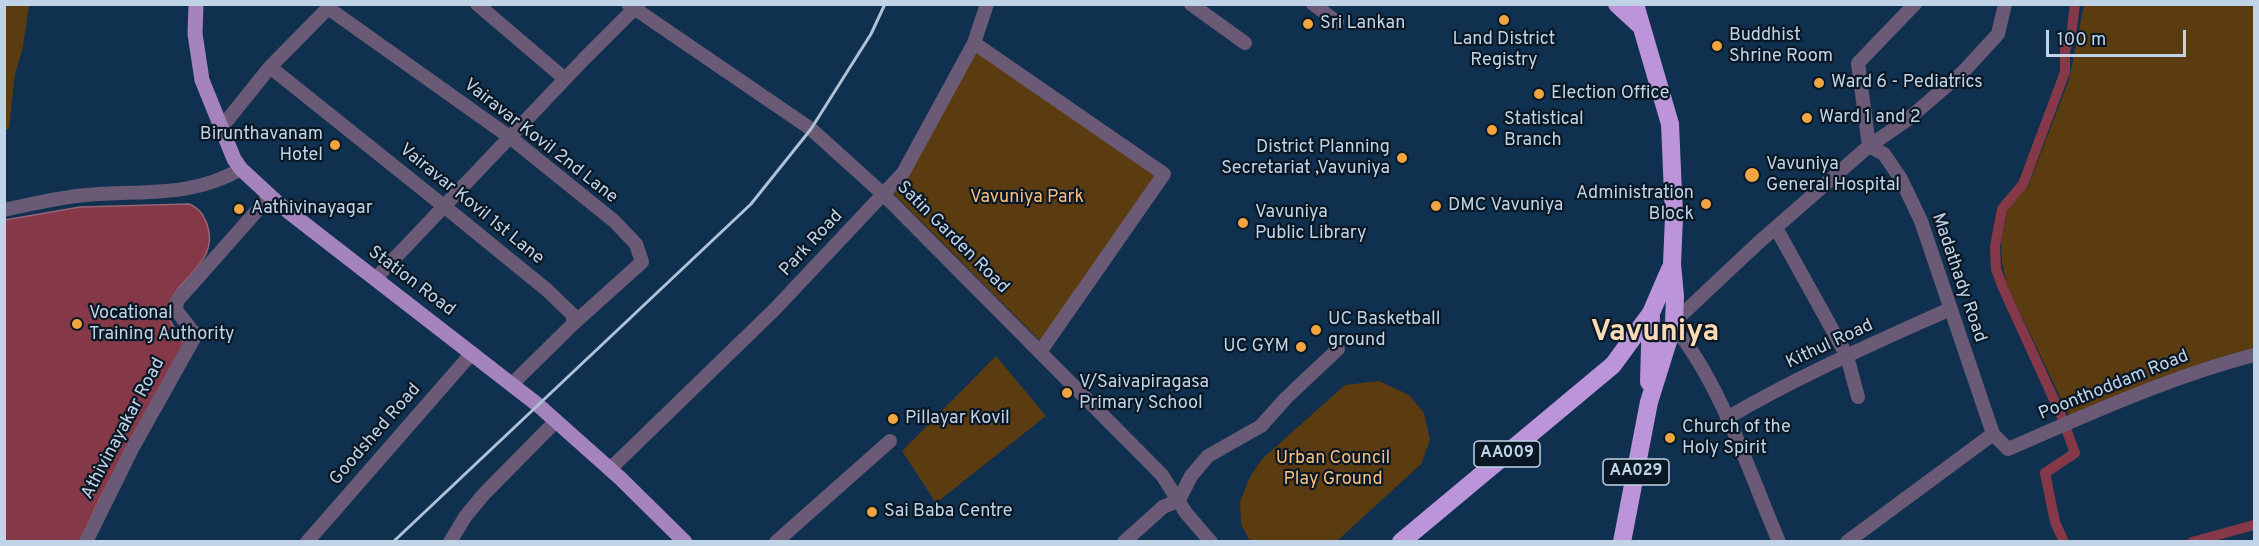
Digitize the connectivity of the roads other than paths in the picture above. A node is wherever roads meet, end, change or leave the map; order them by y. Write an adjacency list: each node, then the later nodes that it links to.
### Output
1 (196, 4): 18 (main road, Station Road)
2 (477, 4): 17 (street)
3 (987, 4): 14 (street, Park Road)
4 (1191, 4): 15 (street)
5 (1313, 4): 12 (street)
6 (1617, 4): 13 (highway)
7 (1635, 4): 13 (highway, AA009)
8 (1916, 4): 20 (street)
9 (2005, 4): 20 (street)
10 (330, 6): 16 (street); 19 (street, Vairavar Kovil 2nd Lane)
11 (634, 6): 17 (street); 22 (street, Satin Garden Road)
12 (1337, 22)
13 (1642, 27): 27 (highway, AA009)
14 (974, 43): 22 (street, Park Road); 35 (street)
15 (1245, 43)
16 (270, 67): 18 (street); 24 (street, Vairavar Kovil 1st Lane)
17 (566, 79): 19 (street)
18 (222, 128): 21 (main road, Station Road)
19 (511, 138): 24 (street); 32 (street, Vairavar Kovil 2nd Lane)
20 (1869, 146): 26 (street); 29 (street, Madathady Road)
21 (241, 168): 23 (main road, Station Road); 25 (street)
22 (883, 194): 35 (street, Satin Garden Road); 48 (street, Park Road)
23 (270, 196): 28 (main road, Station Road); 51 (street, Athivinayakar Road)
24 (445, 207): 28 (street); 32 (street, Vairavar Kovil 1st Lane)
25 (4, 210)
26 (1776, 228): 31 (street); 38 (street)
27 (1672, 264): 30 (highway, AA009); 31 (highway, AA009)
28 (375, 279): 36 (main road, Station Road)
29 (1950, 309): 38 (street, Kithul Road); 46 (street, Madathady Road)
30 (1651, 314): 31 (highway); 33 (highway, AA029); 39 (highway, AA009)
31 (1674, 317): 33 (highway, AA009); 43 (highway, AA029); 44 (street)
32 (573, 324): 41 (street)
33 (1650, 341): 39 (highway, AA009); 40 (highway, AA029)
34 (1338, 349): 49 (street)
35 (1040, 352): 49 (street, Satin Garden Road)
36 (472, 353): 41 (main road, Station Road); 52 (street, Goodshed Road)
37 (2254, 355): 46 (street, Poonthoddam Road)
38 (1847, 356): 42 (street); 44 (street, Kithul Road)
39 (1619, 362): 40 (highway); 50 (highway, AA009)
40 (1649, 367): 43 (highway, AA029)
41 (512, 384): 45 (main road, Station Road)
42 (1858, 397)
43 (1649, 402): 58 (highway, AA029)
44 (1727, 418): 59 (street)
45 (556, 421): 48 (main road, Station Road); 53 (street)
46 (1993, 434): 60 (street)
47 (890, 441): 55 (street)
48 (610, 469): 54 (main road, Station Road)
49 (1179, 500): 56 (street); 57 (street, Satin Garden Road)
50 (1404, 540)
51 (86, 542)
52 (307, 542)
53 (450, 542)
54 (685, 542)
55 (776, 542)
56 (1124, 542)
57 (1211, 542)
58 (1622, 542)
59 (1779, 542)
60 (1847, 542)

